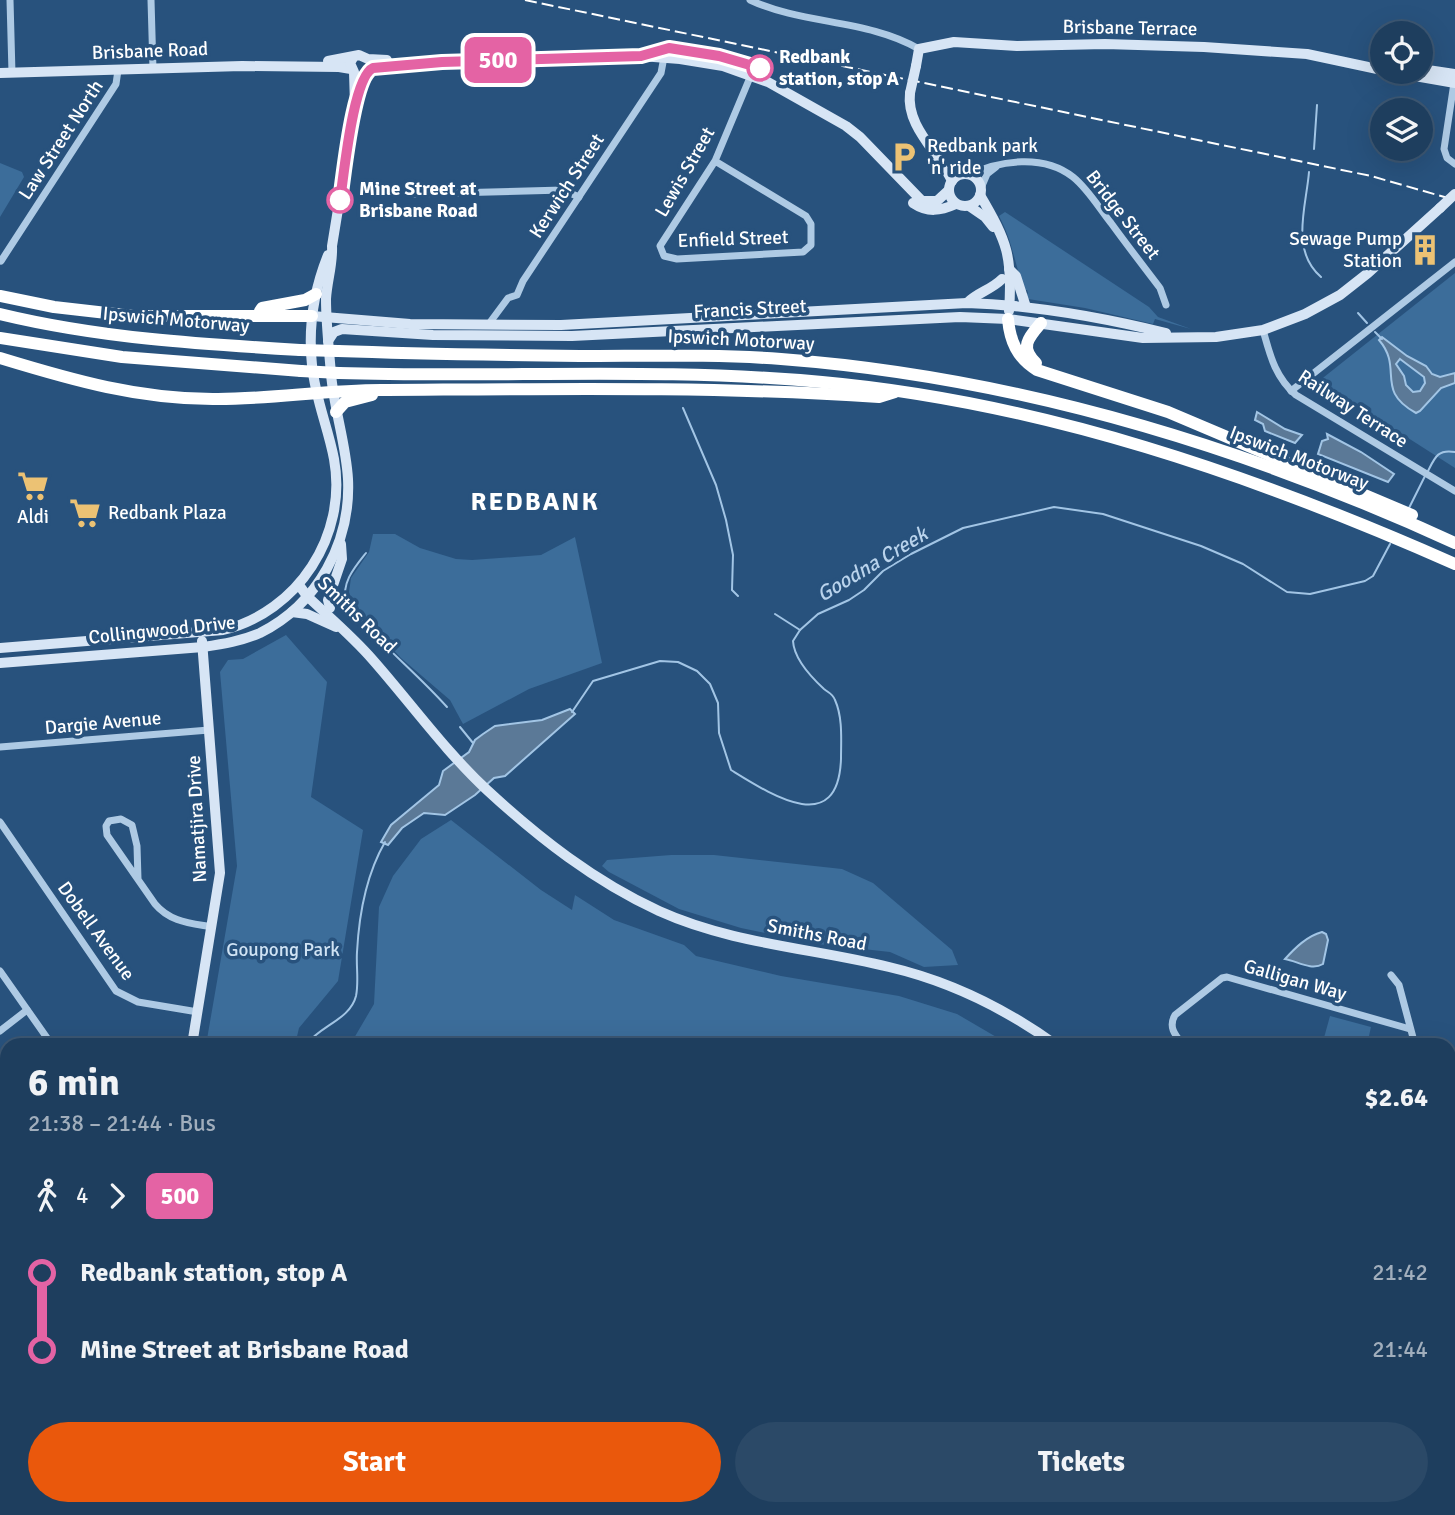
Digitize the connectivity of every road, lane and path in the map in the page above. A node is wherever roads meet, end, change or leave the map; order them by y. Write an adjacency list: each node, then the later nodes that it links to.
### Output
1 (10, 0): 14 (street)
2 (151, 0): 10 (street)
3 (750, 0): 4 (street)
4 (919, 49): 6 (main road, Brisbane Terrace); 19 (main road, bridge)
5 (664, 57): 8 (main road, Brisbane Road); 16 (main road, Brisbane Road); 29 (street, Kerwich Street)
6 (1341, 60): 7 (main road, Brisbane Terrace); 9 (main road, Brisbane Terrace)
7 (1370, 62)
8 (360, 67): 10 (main road, Brisbane Road); 32 (main road)
9 (1370, 67)
10 (153, 69): 11 (main road, Brisbane Road)
11 (118, 70): 14 (main road, Brisbane Road); 34 (street, Law Street North)
12 (1433, 71): 15 (main road)
13 (0, 73): 14 (main road, Brisbane Road)
14 (12, 73)
15 (1455, 74)
16 (751, 75): 20 (street, Lewis Street); 23 (main road, Brisbane Road)
17 (1433, 79): 18 (main road)
18 (1455, 83): 21 (street)
19 (937, 154): 24 (main road); 25 (main road)
20 (715, 161): 33 (street, Lewis Street); 33 (street, Enfield Street)
21 (1455, 164)
22 (997, 166): 24 (street, Bridge Street); 26 (street); 41 (street, Bridge Street)
23 (893, 172): 25 (main road, Brisbane Road); 30 (main road, Brisbane Road)
24 (966, 175): 25 (main road); 26 (main road)
25 (950, 186): 30 (main road)
26 (980, 191): 31 (main road); 36 (main road)
27 (412, 194): 29 (street)
28 (1455, 194): 50 (main road, Francis Street, bridge)
29 (579, 197): 49 (street, Kerwich Street)
30 (956, 204): 31 (main road)
31 (969, 206): 37 (main road)
32 (332, 246): 38 (main road, Collingwood Drive); 47 (main road, Collingwood Drive)
33 (660, 246)
34 (1, 261)
35 (1455, 262): 59 (street)
36 (1009, 269): 42 (main road); 43 (main road)
37 (1002, 279): 40 (main road); 43 (main road)
38 (316, 294): 45 (highway); 46 (main road, Collingwood Drive)
39 (0, 296): 45 (highway)
40 (967, 303): 43 (main road, Francis Street); 49 (main road, Francis Street)
41 (1166, 305)
42 (1026, 307): 43 (main road, Francis Street); 51 (main road, Francis Street)
43 (1007, 310): 48 (main road, Francis Street); 53 (main road, Francis Street); 55 (highway)
44 (0, 314): 63 (highway, Ipswich Motorway, bridge)
45 (258, 314): 46 (highway)
46 (312, 316): 47 (main road, Francis Street); 60 (main road, Collingwood Drive)
47 (327, 317): 49 (main road, Francis Street); 53 (main road, Collingwood Drive)
48 (1041, 323): 51 (main road, Francis Street); 55 (highway)
49 (487, 326)
50 (1263, 330): 51 (main road, Francis Street); 59 (street, Railway Terrace)
51 (1177, 336)
52 (0, 338): 58 (highway, Ipswich Motorway, bridge)
53 (328, 341): 57 (main road, Collingwood Drive)
54 (0, 358): 60 (highway)
55 (1071, 380): 63 (highway)
56 (386, 390): 57 (highway); 58 (highway); 61 (highway)
57 (332, 391): 60 (highway); 61 (main road, Collingwood Drive)
58 (898, 391): 66 (highway, Ipswich Motorway)
59 (1291, 391): 62 (street, Railway Terrace)
60 (316, 393): 67 (main road, Collingwood Drive)
61 (336, 412): 64 (main road, Collingwood Drive)
62 (1455, 491)
63 (1383, 507): 65 (highway, Ipswich Motorway)
64 (341, 538): 68 (main road, Collingwood Drive); 69 (main road)
65 (1455, 543)
66 (1455, 564)
67 (299, 585): 68 (main road, Smiths Road); 72 (main road, Collingwood Drive)
68 (309, 594): 69 (main road, Smiths Road); 70 (main road, Collingwood Drive); 71 (main road, Smiths Road)
69 (330, 608): 78 (main road, Smiths Road)
70 (292, 612): 71 (main road); 73 (main road, Collingwood Drive)
71 (345, 631): 78 (main road, Smiths Road)
72 (201, 632): 73 (main road, Namatjira Drive); 74 (main road, Collingwood Drive)
73 (203, 647): 75 (main road, Collingwood Drive); 76 (main road, Namatjira Drive)
74 (0, 648)
75 (0, 663)
76 (209, 730): 77 (street, Dargie Avenue); 81 (main road, Namatjira Drive)
77 (0, 747)
78 (458, 753): 90 (main road, Smiths Road)
79 (0, 822): 85 (street, Dobell Avenue)
80 (138, 879): 80 (street); 81 (street)
81 (212, 927): 85 (main road, Namatjira Drive)
82 (0, 971): 84 (street)
83 (1391, 975): 86 (street)
84 (27, 1010): 87 (street); 88 (street)
85 (198, 1012): 89 (main road, Namatjira Drive)
86 (1410, 1029): 91 (street, Galligan Way); 92 (street)
87 (0, 1031)
88 (47, 1038)
89 (193, 1038)
90 (1045, 1038)
91 (1178, 1038)
92 (1413, 1038)

